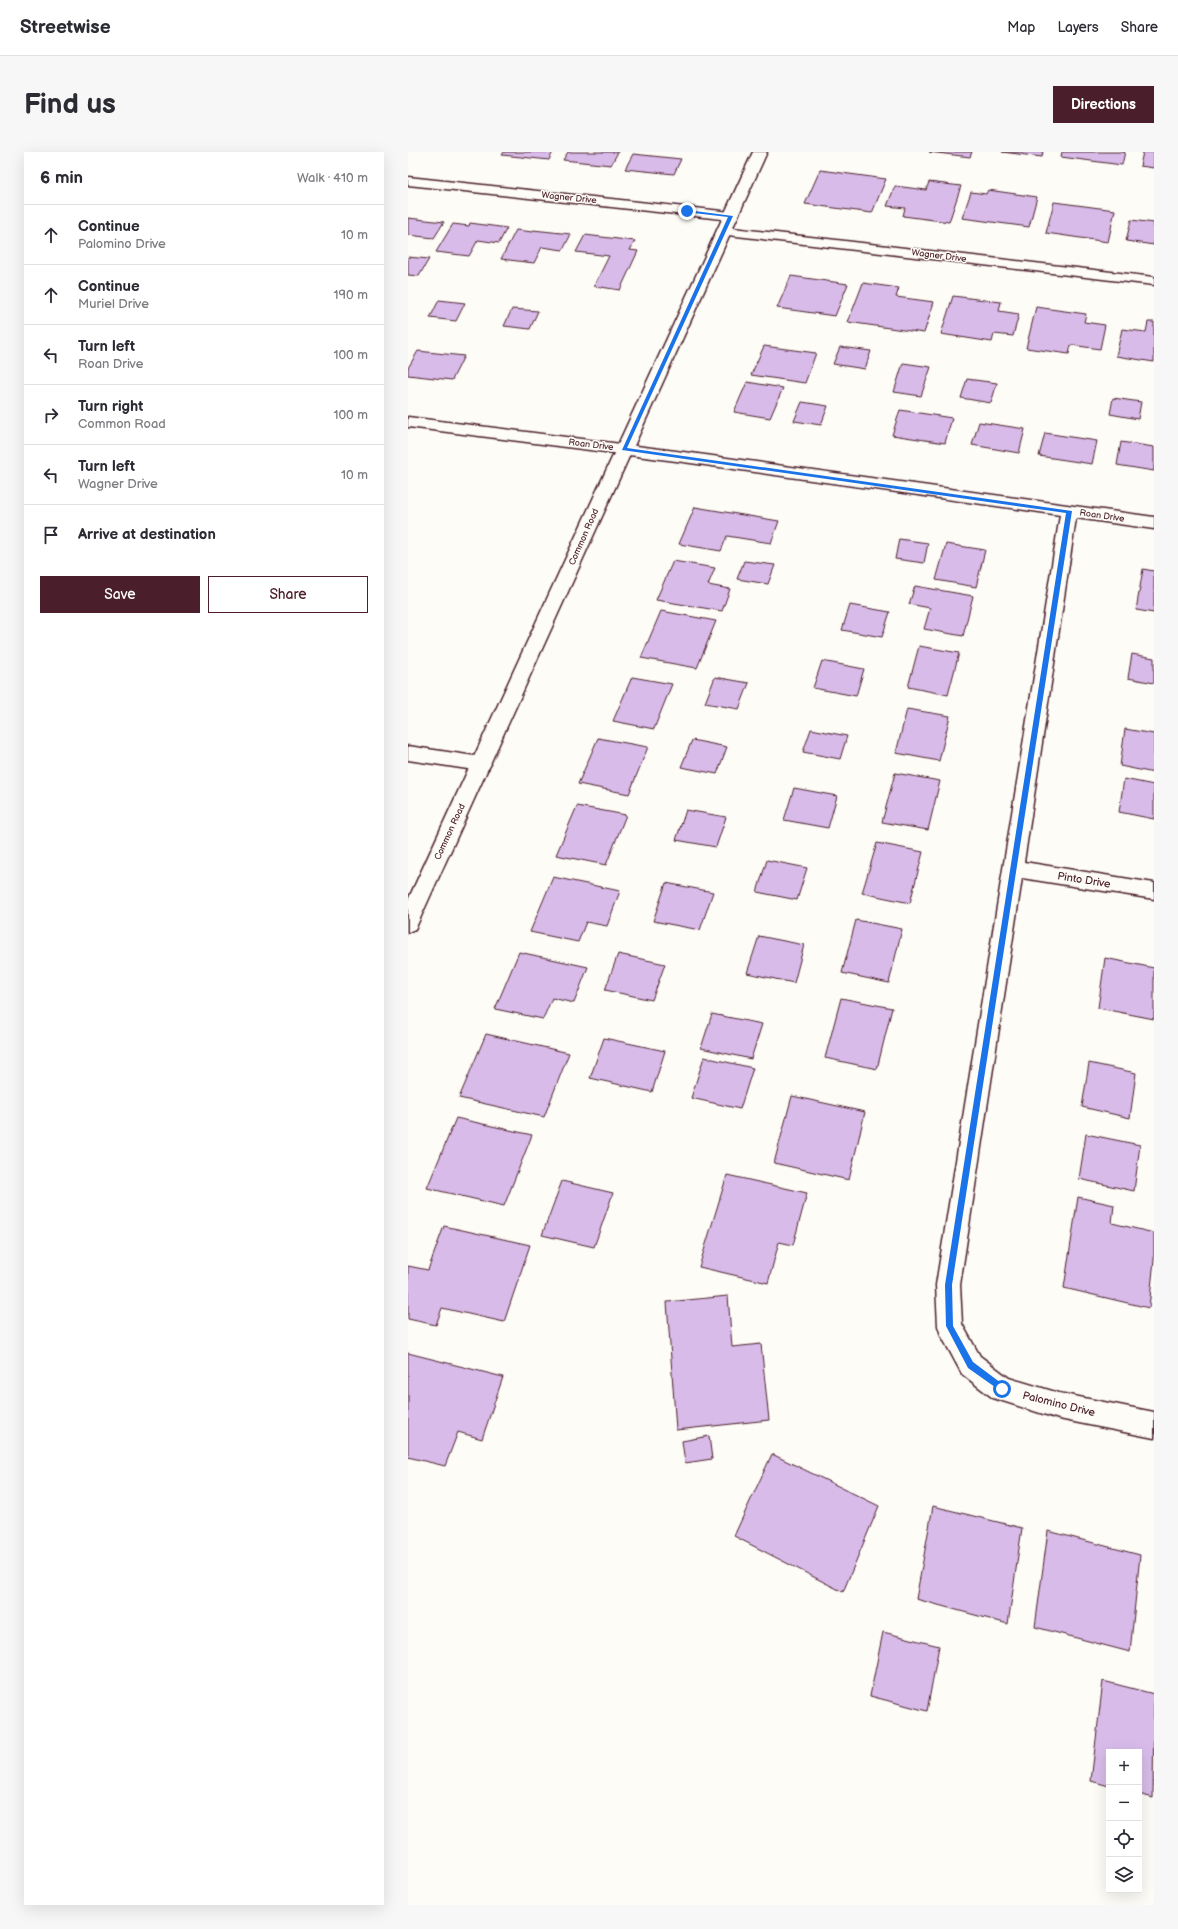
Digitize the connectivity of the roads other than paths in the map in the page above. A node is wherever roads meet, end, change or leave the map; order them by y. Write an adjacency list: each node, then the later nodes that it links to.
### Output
1 (760, 152): 3 (street, Common Road)
2 (408, 181): 3 (street, Wagner Drive)
3 (727, 224): 4 (street, Wagner Drive); 6 (street, Common Road)
4 (1154, 281)
5 (408, 422): 6 (street, Roan Drive)
6 (624, 449): 7 (street, Roan Drive); 10 (street, Common Road)
7 (1069, 511): 8 (street, Roan Drive); 11 (street)
8 (1154, 523)
9 (408, 753): 10 (street)
10 (481, 764): 13 (street, Common Road)
11 (1014, 869): 12 (street, Pinto Drive); 14 (street, Palomino Drive)
12 (1154, 891)
13 (408, 923)
14 (1154, 1425)

